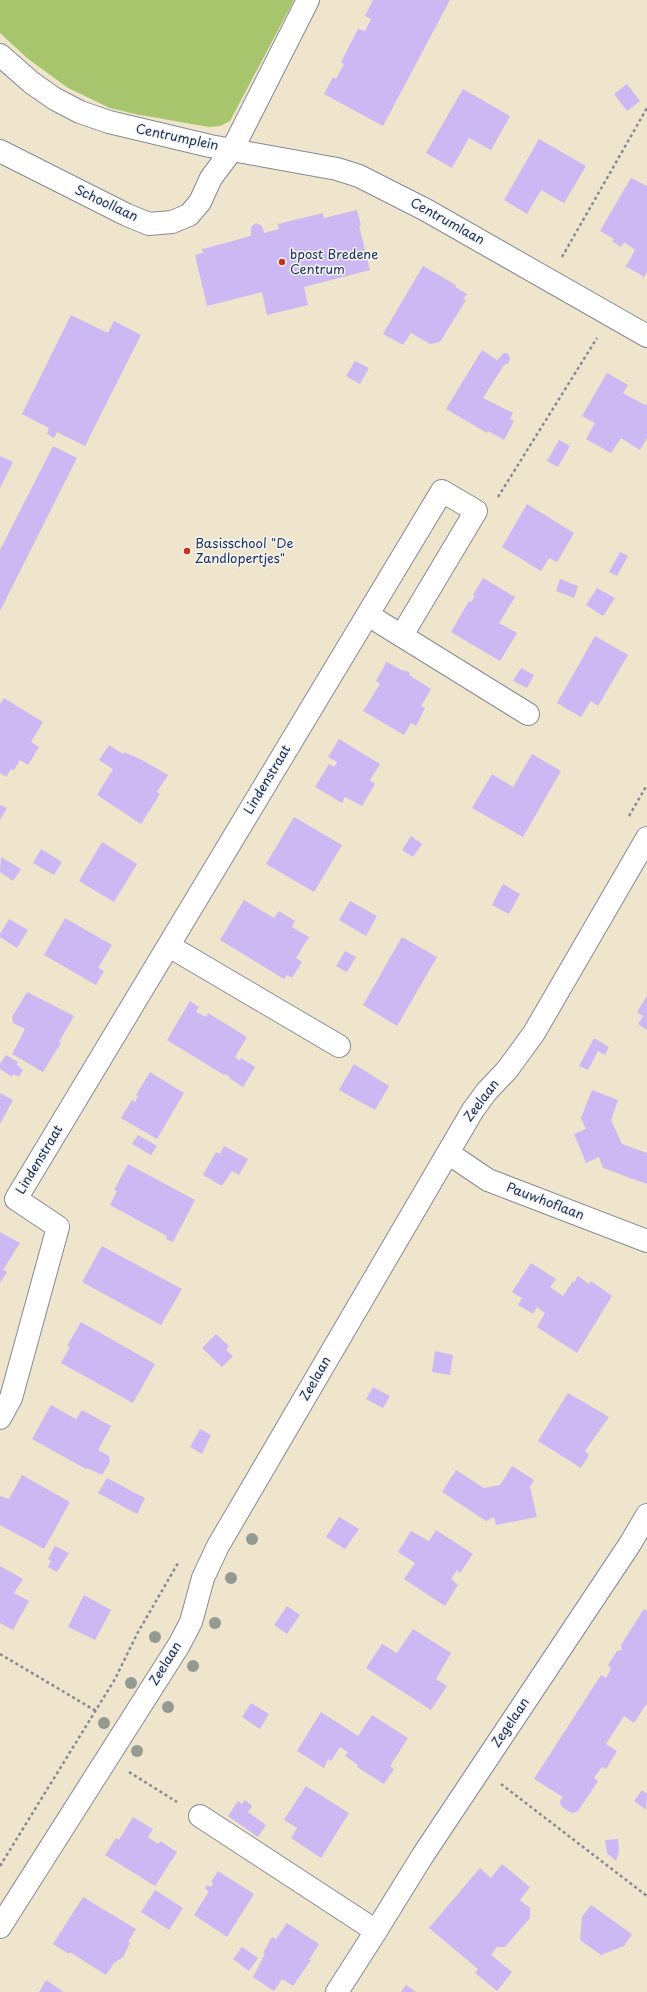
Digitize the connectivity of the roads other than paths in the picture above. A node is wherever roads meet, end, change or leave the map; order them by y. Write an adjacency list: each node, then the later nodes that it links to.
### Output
1 (308, 0): 3 (street, Centrumplein)
2 (0, 55): 3 (street, Centrumplein)
3 (232, 150): 4 (street, Schoollaan); 5 (street, Centrumlaan)
4 (0, 151)
5 (647, 336)
6 (368, 615): 7 (street); 7 (street, Lindenstraat); 10 (street, Lindenstraat)
7 (402, 635): 8 (street)
8 (528, 714)
9 (647, 838): 12 (street, Zeelaan)
10 (168, 946): 11 (street); 13 (street, Lindenstraat)
11 (339, 1046)
12 (448, 1153): 14 (street, Pauwhoflaan); 18 (street, Zeelaan)
13 (8, 1195): 15 (street, Lindenstraat)
14 (647, 1241)
15 (0, 1418)
16 (647, 1515): 19 (street, Zegelaan)
17 (200, 1816): 19 (street)
18 (0, 1927)
19 (376, 1931): 20 (street, Zegelaan)
20 (337, 1992)

